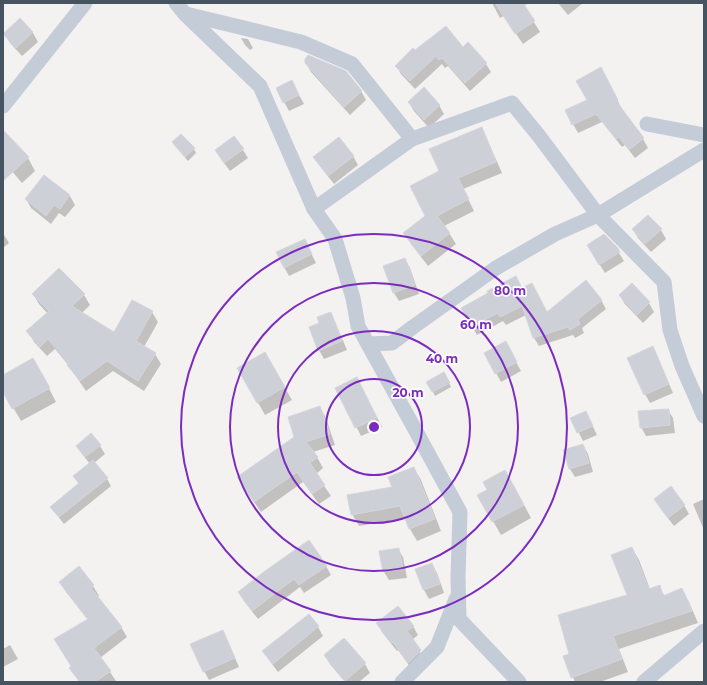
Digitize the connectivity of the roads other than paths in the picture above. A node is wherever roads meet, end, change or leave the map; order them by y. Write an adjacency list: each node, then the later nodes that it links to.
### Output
1 (85, 3): 3 (street)
2 (180, 9): 6 (street); 8 (street)
3 (3, 106)
4 (647, 124): 5 (street)
5 (704, 135)
6 (412, 139): 8 (street); 9 (street)
7 (704, 150): 9 (street)
8 (314, 209): 10 (street)
9 (598, 215): 10 (street); 11 (street)
10 (368, 344): 12 (street)
11 (704, 416)
12 (458, 593): 14 (street); 15 (street)
13 (704, 631): 16 (street)
14 (402, 682)
15 (519, 682)
16 (644, 682)

